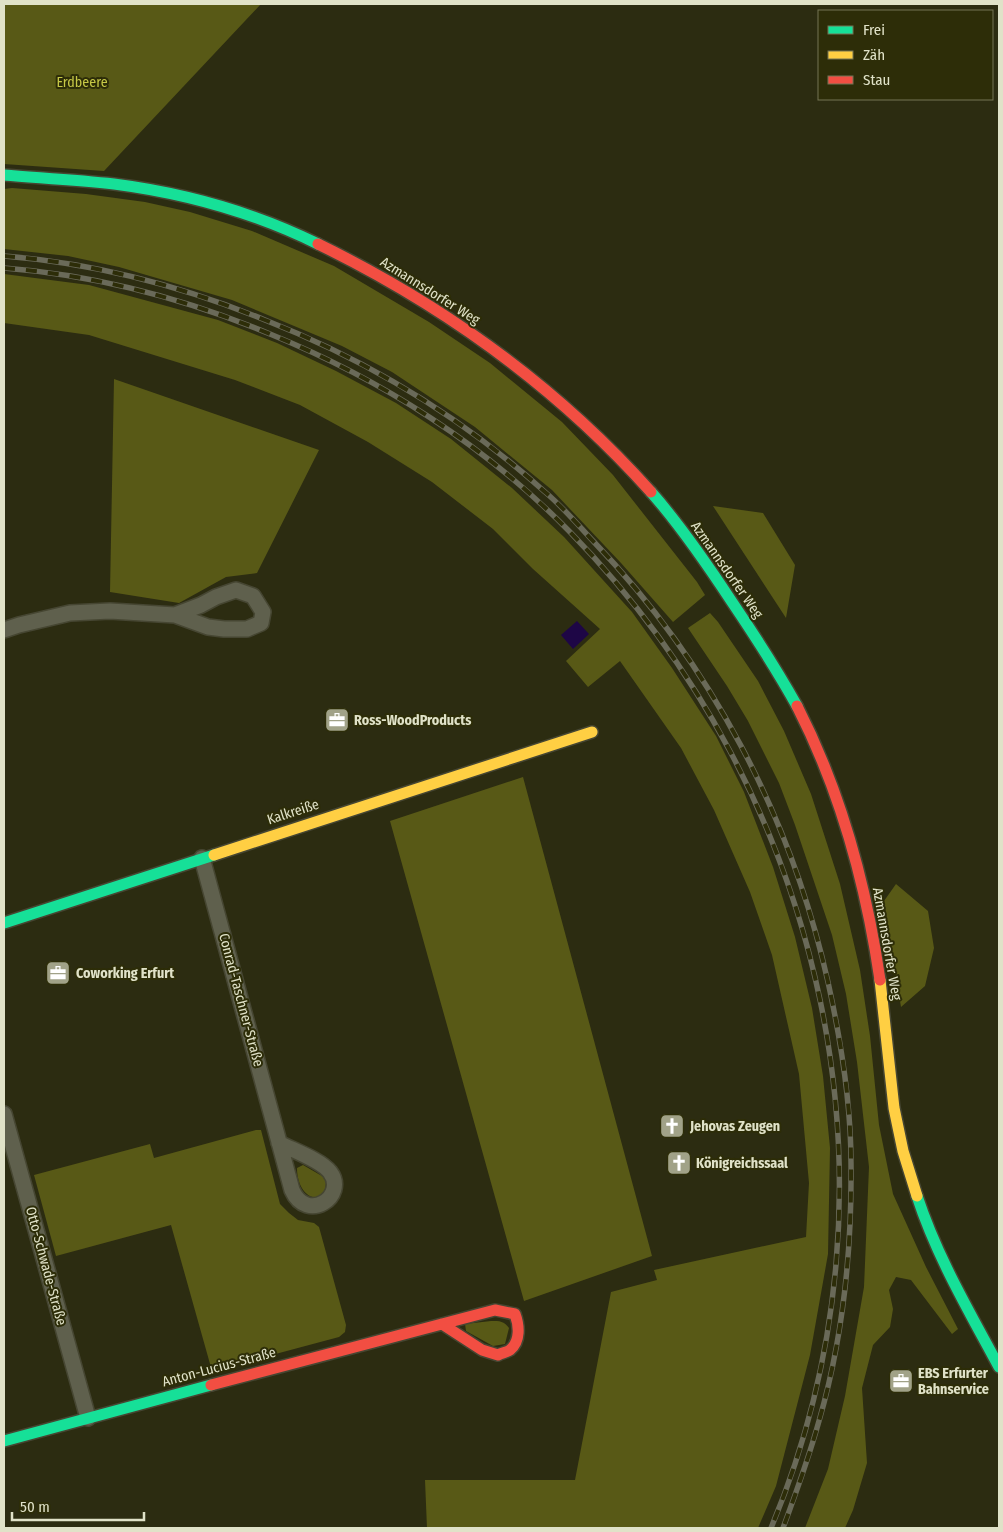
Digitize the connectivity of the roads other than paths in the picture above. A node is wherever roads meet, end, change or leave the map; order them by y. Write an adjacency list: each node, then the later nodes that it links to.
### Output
1 (4, 175): 10 (street, Azmannsdorfer Weg)
2 (175, 615): 2 (street); 3 (street)
3 (4, 630)
4 (592, 732): 5 (street, Kalkreiße)
5 (202, 858): 6 (street, Kalkreiße); 8 (street, Conrad-Taschner-Straße)
6 (4, 923)
7 (4, 1114): 11 (street, Otto-Schwade-Straße)
8 (279, 1143)
9 (442, 1324): 9 (street, Anton-Lucius-Straße); 11 (street, Anton-Lucius-Straße)
10 (999, 1367)
11 (88, 1418): 12 (street, Anton-Lucius-Straße)
12 (4, 1441)

